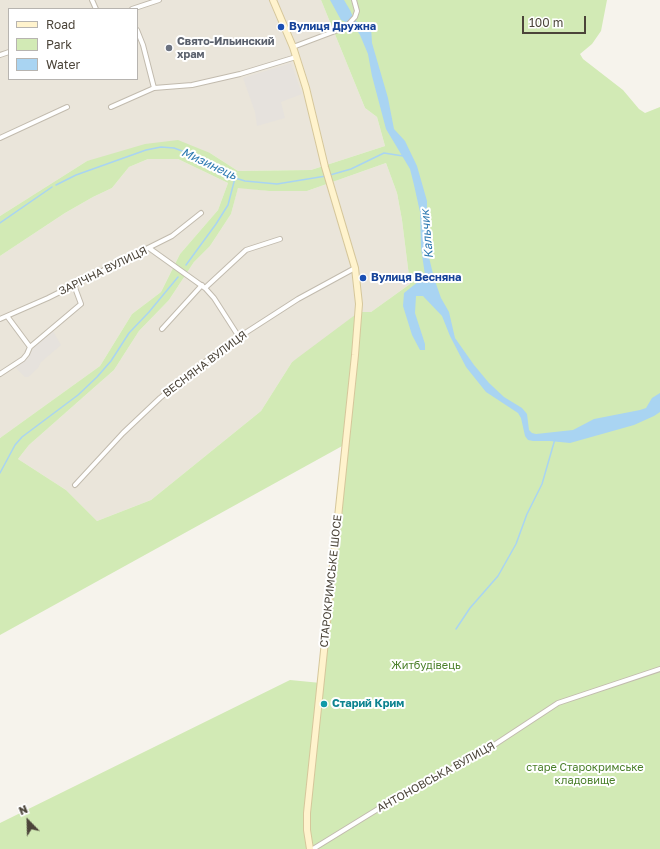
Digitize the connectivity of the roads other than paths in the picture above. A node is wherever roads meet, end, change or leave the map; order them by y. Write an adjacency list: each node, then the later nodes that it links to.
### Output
1 (159, 0): 4 (street)
2 (274, 0): 6 (street, СТАРОКРИМСЬКЕ ШОСЕ)
3 (354, 0): 6 (street)
4 (135, 8)
5 (138, 32): 8 (street)
6 (293, 47): 7 (street, СТАРОКРИМСЬКЕ ШОСЕ)
7 (296, 57): 8 (street); 15 (street, СТАРОКРИМСЬКЕ ШОСЕ)
8 (154, 88): 10 (street)
9 (67, 106): 11 (street)
10 (111, 108)
11 (0, 137)
12 (201, 213): 14 (street, ЗАРІЧНА ВУЛИЦЯ)
13 (280, 239): 17 (street)
14 (149, 248): 16 (street, ЗАРІЧНА ВУЛИЦЯ); 17 (street)
15 (355, 268): 21 (street, ВЕСНЯНА ВУЛИЦЯ); 26 (street, СТАРОКРИМСЬКЕ ШОСЕ)
16 (74, 285): 18 (street, ЗАРІЧНА ВУЛИЦЯ); 22 (street)
17 (204, 287): 20 (street); 21 (street)
18 (6, 316): 19 (street, ЗАРІЧНА ВУЛИЦЯ); 22 (street)
19 (0, 319)
20 (162, 329)
21 (239, 337): 24 (street, ВЕСНЯНА ВУЛИЦЯ)
22 (30, 347): 23 (street)
23 (0, 374)
24 (75, 485)
25 (660, 670): 26 (street, АНТОНОВСЬКА ВУЛИЦЯ)
26 (312, 849)

